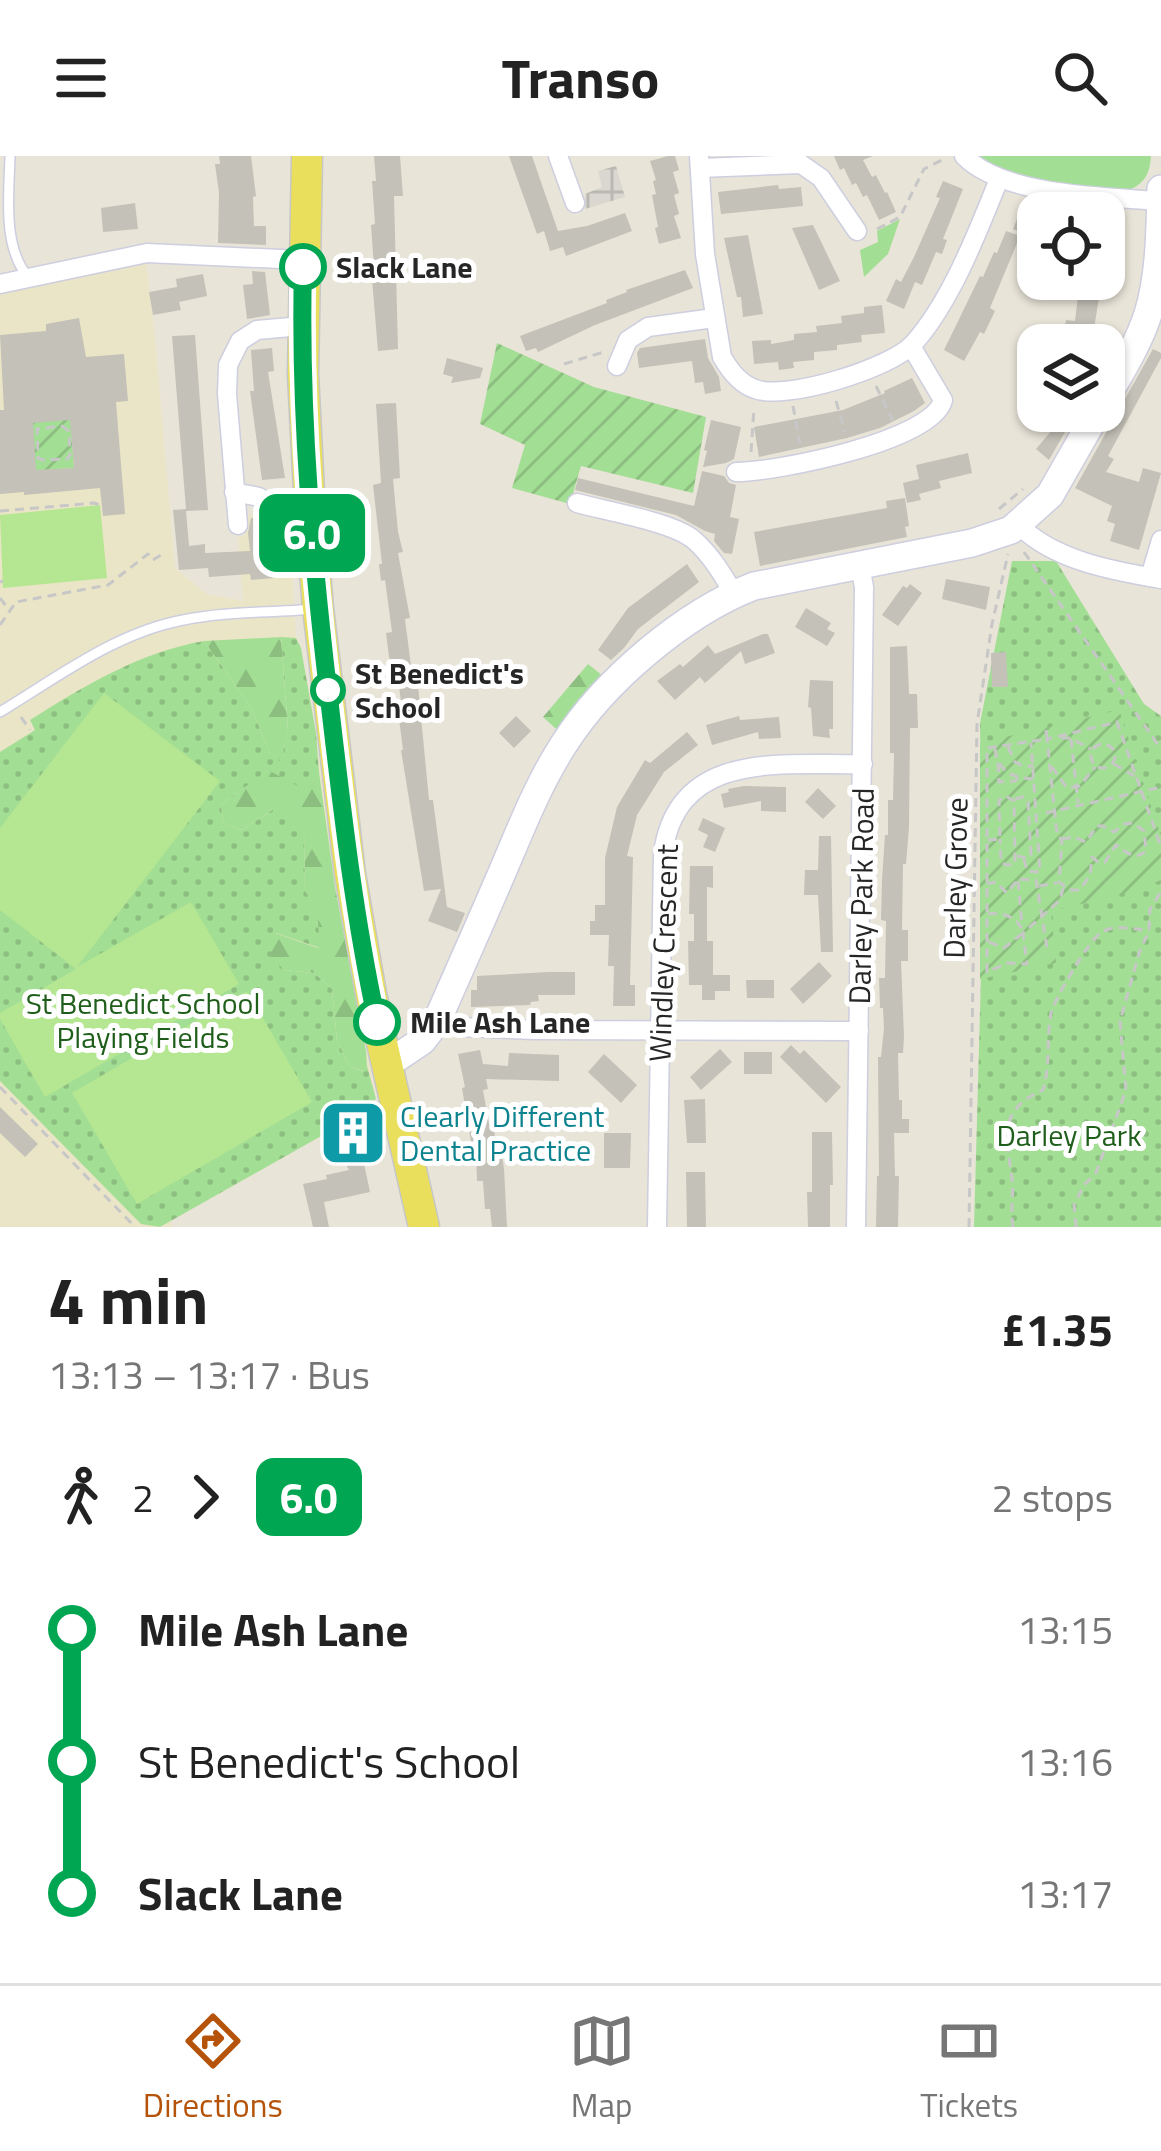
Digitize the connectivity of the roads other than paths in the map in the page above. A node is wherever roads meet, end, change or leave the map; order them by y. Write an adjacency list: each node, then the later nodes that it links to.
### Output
1 (10, 156): 12 (lane)
2 (307, 156): 11 (main road)
3 (558, 156): 9 (street)
4 (964, 156): 6 (street)
5 (699, 162): 10 (street); 15 (street)
6 (999, 179): 8 (street); 17 (street)
7 (1161, 189): 8 (street)
8 (1161, 201): 14 (street)
9 (575, 203)
10 (867, 230)
11 (303, 260): 12 (street); 16 (main road)
12 (29, 278): 13 (street)
13 (0, 284)
14 (1157, 295): 18 (street)
15 (714, 318): 17 (street); 19 (street)
16 (302, 326): 22 (street); 31 (main road)
17 (911, 346): 21 (street)
18 (1125, 361)
19 (617, 367)
20 (1087, 432): 25 (street)
21 (736, 472)
22 (234, 492): 23 (street); 26 (street)
23 (259, 497)
24 (577, 503): 30 (street)
25 (1006, 516): 28 (street); 29 (street)
26 (238, 525)
27 (1161, 540): 29 (street)
28 (860, 566): 30 (street); 33 (street, Darley Park Road)
29 (1155, 578)
30 (734, 594): 34 (street)
31 (319, 608): 32 (lane); 37 (main road)
32 (0, 712)
33 (863, 764): 35 (street, Windley Crescent); 36 (street, Darley Park Road)
34 (436, 1023): 35 (street); 37 (street)
35 (661, 1029): 36 (street); 39 (street, Windley Crescent)
36 (859, 1031): 40 (street, Darley Park Road)
37 (386, 1065): 38 (main road)
38 (424, 1227)
39 (657, 1227)
40 (856, 1227)

